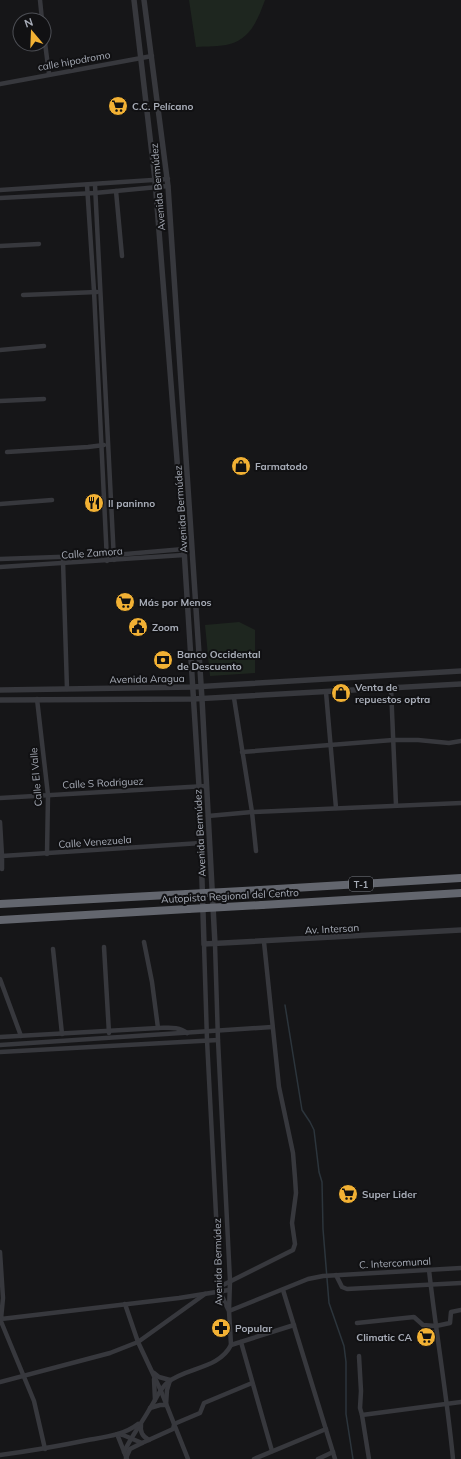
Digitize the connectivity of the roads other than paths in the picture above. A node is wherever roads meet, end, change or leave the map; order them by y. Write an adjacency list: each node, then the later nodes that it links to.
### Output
1 (40, 0): 4 (street)
2 (134, 0): 7 (street, Avenida Bermúdez)
3 (144, 0): 6 (street, Avenida Bermúdez)
4 (41, 12)
5 (46, 52): 8 (street)
6 (152, 56): 7 (street, calle hipodromo); 10 (street, Avenida Bermúdez)
7 (142, 59): 8 (street, calle hipodromo); 11 (street, Avenida Bermúdez)
8 (49, 74): 9 (street, calle hipodromo)
9 (0, 84)
10 (168, 179): 11 (street); 14 (street, Avenida Bermúdez)
11 (155, 180): 13 (street); 15 (street, Avenida Bermúdez)
12 (87, 185): 13 (street); 16 (street); 18 (street)
13 (95, 185): 19 (street)
14 (168, 186): 15 (street); 32 (street, Avenida Bermúdez)
15 (156, 187): 17 (street); 31 (street, Avenida Bermúdez)
16 (0, 190)
17 (116, 191): 19 (street); 23 (street)
18 (87, 193): 19 (street); 20 (street); 24 (street)
19 (95, 193): 25 (street)
20 (0, 198)
21 (39, 244): 22 (street)
22 (0, 246)
23 (122, 256)
24 (94, 292): 25 (street); 26 (street); 34 (street)
25 (100, 292): 33 (street)
26 (22, 296)
27 (44, 346): 28 (street)
28 (0, 350)
29 (44, 399): 30 (street)
30 (0, 401)
31 (175, 436): 32 (street); 38 (street, Avenida Bermúdez)
32 (185, 436): 47 (street, Avenida Bermúdez)
33 (108, 444): 34 (street); 41 (street)
34 (101, 445): 35 (street); 40 (street)
35 (7, 452)
36 (52, 500): 37 (street)
37 (0, 504)
38 (184, 552): 41 (street, Calle Zamora); 48 (street, Avenida Bermúdez)
39 (63, 557): 40 (street, Calle Zamora); 42 (street, Calle Zamora); 43 (street)
40 (107, 558): 41 (street, Calle Zamora); 43 (street, Calle Zamora)
41 (114, 558)
42 (0, 559)
43 (63, 564): 44 (street, Calle Zamora); 50 (street)
44 (0, 567)
45 (461, 671): 47 (street, Avenida Aragua)
46 (461, 684): 49 (street, Avenida Aragua)
47 (201, 686): 48 (street, Avenida Aragua); 56 (street, Avenida Bermúdez)
48 (193, 687): 50 (street, Avenida Aragua); 55 (street, Avenida Bermúdez)
49 (391, 688): 52 (street, Avenida Aragua); 58 (street)
50 (67, 689): 51 (street, Avenida Aragua)
51 (0, 690)
52 (326, 692): 53 (street, Avenida Aragua); 60 (street)
53 (234, 698): 56 (street, Avenida Aragua); 61 (street)
54 (37, 699): 55 (street, Avenida Aragua); 57 (street, Avenida Aragua); 64 (street, Calle El Valle)
55 (193, 699): 56 (street, Avenida Aragua); 62 (street, Avenida Bermúdez)
56 (202, 699): 63 (street, Avenida Bermúdez)
57 (0, 700)
58 (393, 740): 59 (street); 60 (street); 67 (street)
59 (461, 741)
60 (330, 745): 61 (street); 68 (street)
61 (242, 752): 69 (street)
62 (199, 786): 63 (street, Calle S Rodriguez); 64 (street, Calle S Rodriguez); 72 (street, Avenida Bermúdez)
63 (206, 786): 70 (street, Avenida Bermúdez)
64 (48, 795): 65 (street, Calle S Rodriguez); 74 (street, Calle El Valle)
65 (0, 798)
66 (461, 803): 67 (street)
67 (396, 805): 68 (street)
68 (336, 808): 69 (street)
69 (252, 812): 70 (street); 73 (street)
70 (208, 816): 85 (street, Avenida Bermúdez)
71 (0, 822): 75 (street)
72 (201, 843): 74 (street, Calle Venezuela); 84 (street, Avenida Bermúdez)
73 (256, 851)
74 (47, 854): 75 (street, Calle Venezuela)
75 (2, 856): 76 (street)
76 (2, 869)
77 (461, 878): 79 (highway, Autopista Regional del Centro / T-1, bridge)
78 (461, 893): 80 (highway, Autopista Regional del Centro / T-1, bridge)
79 (0, 904)
80 (0, 920)
81 (461, 930): 83 (street, Av. Intersan)
82 (144, 942): 90 (street)
83 (264, 942): 85 (street, Av. Intersan); 89 (street)
84 (204, 944): 85 (street, Av. Intersan); 93 (street, Avenida Bermúdez)
85 (215, 944): 91 (street, Avenida Bermúdez)
86 (104, 947): 92 (street)
87 (53, 949): 95 (street)
88 (0, 979): 96 (street)
89 (272, 1027): 91 (street); 107 (street)
90 (158, 1028): 92 (street); 94 (street)
91 (217, 1030): 93 (street); 100 (street, Avenida Bermúdez)
92 (109, 1031): 95 (street); 98 (street)
93 (207, 1032): 94 (street); 99 (street, Avenida Bermúdez)
94 (187, 1033): 98 (street)
95 (62, 1034): 96 (street)
96 (21, 1036): 97 (street)
97 (0, 1038)
98 (109, 1038): 101 (street)
99 (207, 1040): 100 (street); 102 (street); 109 (street, Avenida Bermúdez)
100 (218, 1040): 107 (street, Avenida Bermúdez)
101 (0, 1045)
102 (0, 1052)
103 (0, 1252): 118 (street)
104 (461, 1268): 105 (street, C. Intercomunal)
105 (429, 1270): 106 (street, C. Intercomunal); 110 (street)
106 (336, 1275): 110 (street); 112 (street, C. Intercomunal)
107 (230, 1282): 109 (street); 111 (street, Avenida Bermúdez)
108 (461, 1283): 110 (street)
109 (220, 1286): 113 (street, Avenida Bermúdez)
110 (431, 1286): 121 (street)
111 (229, 1290): 113 (street); 117 (street, Avenida Bermúdez)
112 (283, 1290): 117 (street, C. Intercomunal); 120 (street)
113 (220, 1292): 114 (street); 117 (street, Avenida Bermúdez)
114 (206, 1293): 115 (street); 122 (street)
115 (125, 1304): 118 (street); 122 (street)
116 (461, 1310): 121 (street)
117 (228, 1311): 124 (street)
118 (0, 1319): 127 (street)
119 (357, 1323): 121 (street)
120 (294, 1325): 123 (street); 140 (street)
121 (436, 1326): 134 (street)
122 (138, 1342): 126 (street); 127 (street)
123 (241, 1342): 124 (street); 130 (street)
124 (231, 1345): 128 (street)
125 (359, 1356): 137 (street)
126 (152, 1371): 128 (street); 131 (street); 132 (street)
127 (24, 1375): 129 (street); 145 (street)
128 (170, 1380): 131 (street); 135 (street)
129 (0, 1382)
130 (252, 1383): 139 (street); 146 (street)
131 (161, 1391): 132 (street); 135 (street)
132 (155, 1400): 136 (street)
133 (461, 1402): 134 (street)
134 (447, 1404): 137 (street); 156 (street)
135 (166, 1405): 136 (street); 139 (street)
136 (150, 1408): 138 (street)
137 (362, 1415): 155 (street)
138 (141, 1422): 141 (street); 142 (street); 143 (street)
139 (174, 1424): 143 (street); 151 (street)
140 (326, 1429): 146 (street); 148 (street)
141 (117, 1434): 142 (street); 145 (street); 147 (street)
142 (130, 1438): 144 (street); 147 (street)
143 (149, 1440): 144 (street)
144 (142, 1443): 150 (street)
145 (45, 1449): 149 (street)
146 (272, 1451): 152 (street)
147 (124, 1452): 150 (street)
148 (333, 1452): 153 (street); 154 (street)
149 (0, 1455)
150 (126, 1459)
151 (188, 1459)
152 (254, 1459)
153 (318, 1459)
154 (335, 1459)
155 (369, 1459)
156 (453, 1459)

